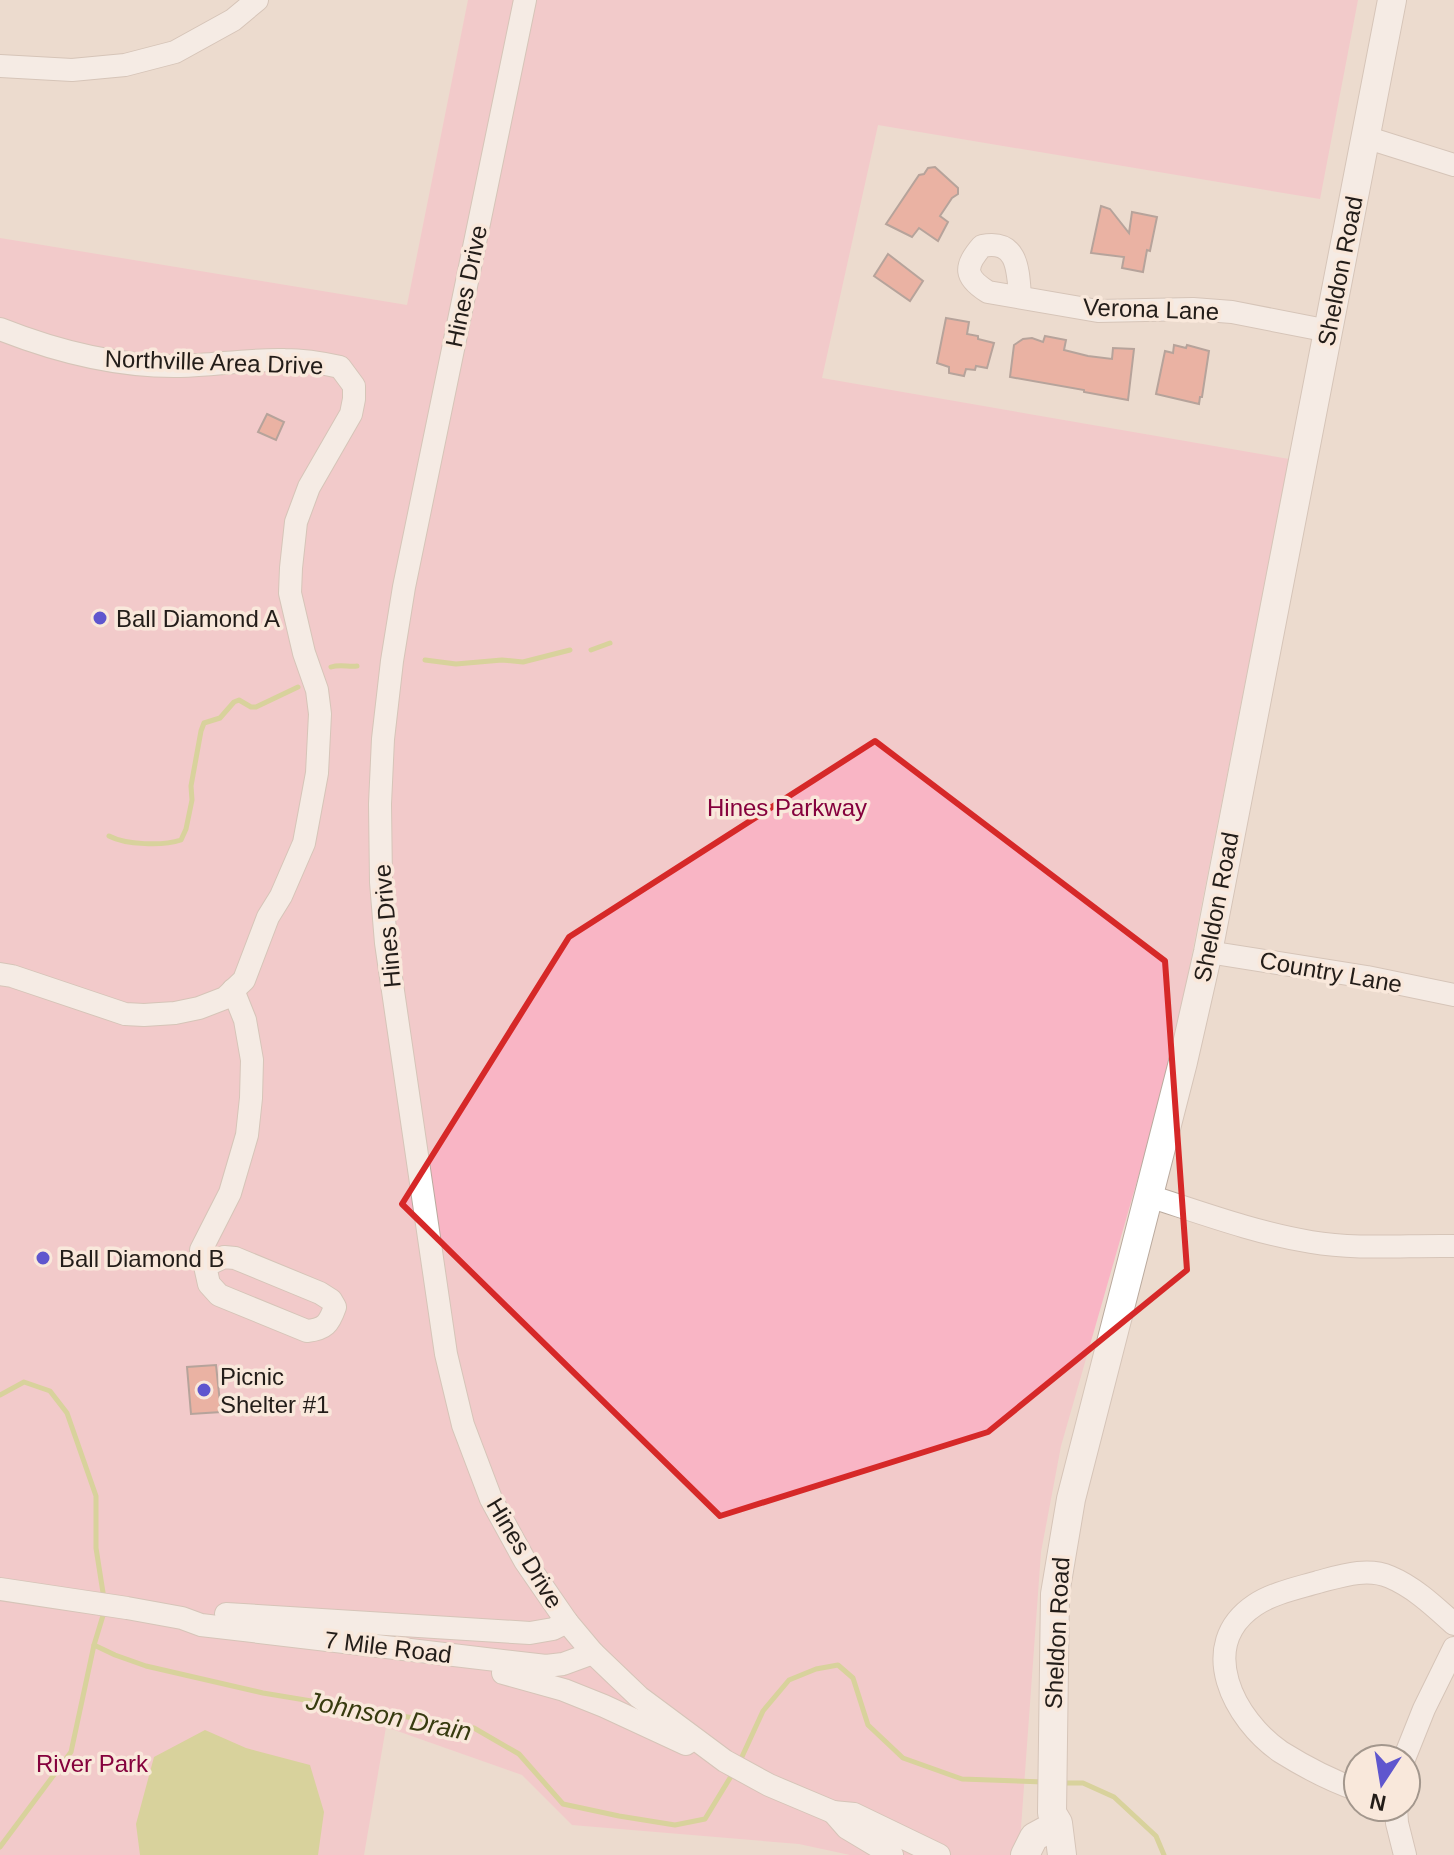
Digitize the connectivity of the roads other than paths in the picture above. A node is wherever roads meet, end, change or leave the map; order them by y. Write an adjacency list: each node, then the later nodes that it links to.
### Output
1 (257, 0): 4 (street)
2 (525, 0): 19 (street, Hines Drive)
3 (1392, 0): 5 (main road, Sheldon Road)
4 (0, 66)
5 (1365, 137): 6 (street); 9 (main road, Sheldon Road)
6 (1454, 165)
7 (1020, 296): 9 (street, Verona Lane)
8 (0, 329): 12 (street, Northville Area Drive)
9 (1329, 331): 10 (main road, Sheldon Road)
10 (1208, 952): 13 (street, Country Lane); 14 (main road, Sheldon Road)
11 (0, 974): 12 (street)
12 (233, 990): 16 (street)
13 (1454, 995)
14 (1149, 1196): 15 (street); 28 (main road, Sheldon Road)
15 (1454, 1246)
16 (205, 1266): 16 (street)
17 (0, 1589): 18 (street, 7 Mile Road)
18 (182, 1618): 19 (street, 7 Mile Road); 21 (street, 7 Mile Road)
19 (567, 1622): 23 (street, Hines Drive)
20 (1454, 1624): 26 (street)
21 (380, 1646): 23 (street, 7 Mile Road); 25 (street)
22 (1454, 1648): 24 (street)
23 (593, 1653): 25 (street, Hines Drive)
24 (1410, 1743)
25 (722, 1759): 27 (street)
26 (1342, 1783)
27 (833, 1812): 30 (street); 31 (street)
28 (1049, 1814): 32 (main road); 33 (main road, Sheldon Road)
29 (1397, 1823): 34 (street)
30 (892, 1855)
31 (939, 1855)
32 (1025, 1855)
33 (1062, 1855)
34 (1405, 1855)

